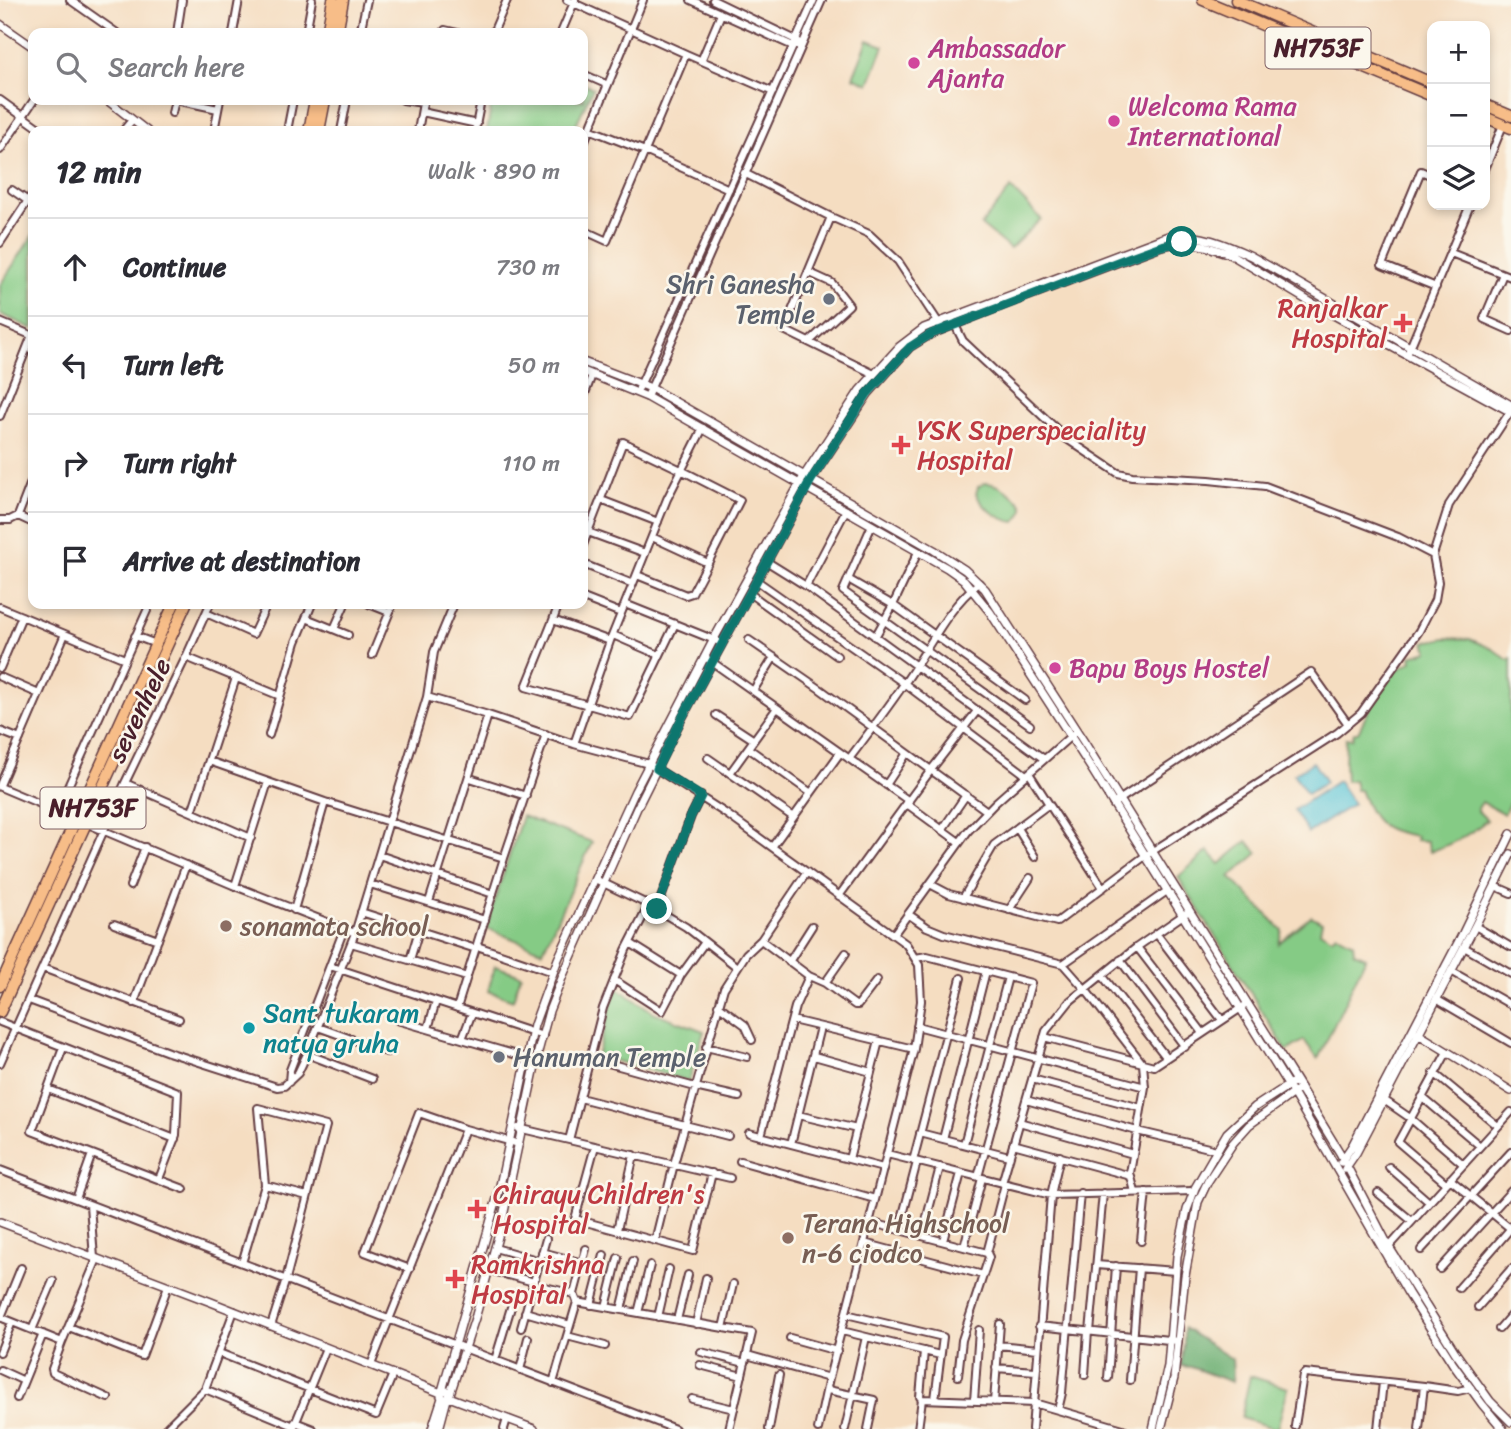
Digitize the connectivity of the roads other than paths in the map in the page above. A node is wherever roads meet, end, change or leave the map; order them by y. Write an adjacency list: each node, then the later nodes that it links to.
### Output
1 (70, 0): 19 (street)
2 (182, 0): 20 (street)
3 (239, 0): 21 (street)
4 (312, 0): 22 (street)
5 (334, 0): 23 (highway)
6 (343, 0): 24 (highway)
7 (367, 0): 25 (street)
8 (507, 0): 26 (street)
9 (643, 0): 28 (street)
10 (691, 0): 17 (street)
11 (713, 0): 29 (street)
12 (814, 0): 29 (street)
13 (822, 0): 29 (street)
14 (1203, 0): 37 (highway, NH753F)
15 (1236, 0): 34 (highway, NH753F)
16 (572, 1): 27 (street); 28 (street)
17 (721, 14): 29 (street); 32 (street)
18 (0, 24): 30 (street)
19 (110, 28)
20 (178, 28)
21 (234, 28)
22 (307, 28)
23 (328, 28)
24 (338, 28)
25 (361, 28)
26 (495, 28)
27 (563, 28)
28 (631, 30): 31 (street); 35 (street)
29 (797, 43): 36 (street); 75 (street)
30 (28, 44)
31 (685, 54): 32 (street); 72 (street)
32 (702, 61): 36 (street)
33 (588, 76): 35 (street)
34 (1427, 81)
35 (608, 85): 70 (street)
36 (773, 92): 74 (street)
37 (1427, 94)
38 (0, 100): 54 (street)
39 (31, 105): 54 (street)
40 (113, 105): 57 (street)
41 (174, 105): 53 (street)
42 (199, 105): 51 (street)
43 (219, 105): 51 (street)
44 (292, 105): 62 (street)
45 (314, 105): 63 (highway)
46 (324, 105): 64 (highway)
47 (346, 105): 65 (street)
48 (425, 105): 52 (street)
49 (480, 105): 68 (street)
50 (1490, 107): 55 (highway)
51 (218, 109): 61 (street)
52 (422, 112): 66 (street); 67 (street)
53 (172, 113)
54 (23, 116): 58 (street); 71 (street)
55 (1511, 116)
56 (1490, 119): 69 (highway)
57 (132, 120): 59 (street); 60 (street)
58 (36, 126)
59 (127, 126)
60 (140, 126)
61 (215, 126)
62 (288, 126)
63 (310, 126)
64 (320, 126)
65 (342, 126)
66 (419, 126)
67 (472, 126)
68 (476, 126)
69 (1508, 128): 73 (street)
70 (589, 129): 72 (street)
71 (0, 150)
72 (645, 151): 77 (street); 82 (street)
73 (1490, 160)
74 (738, 170): 75 (street); 77 (street)
75 (745, 174): 81 (street); 103 (street)
76 (1427, 174): 88 (street)
77 (729, 189): 101 (street)
78 (12, 190): 79 (street)
79 (28, 201): 83 (street)
80 (1468, 210): 84 (street)
81 (831, 217): 85 (street); 91 (street)
82 (588, 232)
83 (0, 243)
84 (1451, 253): 86 (street); 88 (street)
85 (808, 272): 94 (street); 94 (street)
86 (1503, 274): 87 (street); 92 (street)
87 (1511, 277)
88 (1436, 287): 96 (street)
89 (0, 322): 93 (street)
90 (952, 322): 91 (street); 96 (street); 124 (street)
91 (940, 326): 99 (street); 110 (street)
92 (1511, 331)
93 (28, 333)
94 (809, 342): 99 (street)
95 (28, 347): 107 (street)
96 (1408, 351): 106 (street)
97 (588, 364): 101 (street)
98 (588, 373): 100 (street)
99 (874, 374): 110 (street)
100 (592, 375): 102 (street); 104 (street)
101 (641, 384): 103 (street); 104 (street)
102 (588, 386)
103 (651, 388): 105 (street); 110 (street)
104 (637, 393): 105 (street)
105 (648, 397): 108 (street)
106 (1511, 410): 124 (street)
107 (0, 416)
108 (703, 428): 109 (street); 111 (street)
109 (681, 470): 113 (street); 118 (street); 126 (street)
110 (807, 478): 111 (street); 131 (street)
111 (802, 486): 114 (street); 125 (street); 167 (street)
112 (28, 490): 115 (street)
113 (601, 500): 118 (street); 120 (street)
114 (846, 510): 119 (street); 133 (street)
115 (18, 516): 116 (street); 117 (street)
116 (0, 520)
117 (28, 521)
118 (657, 522): 121 (street)
119 (873, 525): 122 (street); 129 (street)
120 (588, 532): 123 (street)
121 (652, 537): 123 (street); 126 (street)
122 (918, 552): 134 (street); 138 (street)
123 (645, 553): 128 (street)
124 (1433, 555): 192 (street)
125 (766, 561): 130 (street); 133 (street)
126 (708, 563): 128 (street)
127 (588, 566): 132 (street)
128 (637, 575): 132 (street)
129 (848, 579): 138 (street); 157 (street)
130 (756, 580): 135 (street); 181 (street)
131 (979, 583): 134 (street); 198 (street)
132 (633, 584): 137 (street)
133 (806, 586): 164 (street)
134 (971, 589): 162 (street); 198 (street)
135 (749, 593): 167 (street); 172 (street)
136 (588, 600): 153 (street)
137 (625, 604): 153 (street); 158 (street)
138 (893, 605): 157 (street); 162 (street)
139 (0, 607): 154 (street)
140 (148, 609): 163 (street)
141 (172, 609): 168 (highway, NH753F)
142 (184, 609): 233 (highway, NH753F)
143 (207, 609): 152 (street, sevenhele)
144 (265, 609): 152 (street)
145 (310, 609): 155 (street)
146 (343, 609): 159 (street)
147 (382, 609): 151 (street)
148 (391, 609): 151 (street)
149 (452, 609): 185 (street)
150 (557, 609): 156 (street)
151 (390, 612): 171 (street)
152 (205, 613): 173 (street, sevenhele)
153 (621, 613): 165 (street)
154 (22, 616): 160 (street); 178 (street)
155 (306, 618): 159 (street); 184 (street)
156 (552, 620): 165 (street); 187 (street)
157 (885, 621): 164 (street); 169 (street)
158 (675, 624): 167 (street); 170 (street)
159 (334, 629): 161 (street)
160 (65, 634): 175 (street); 183 (street)
161 (348, 635)
162 (936, 635): 169 (street); 186 (street)
163 (135, 636): 168 (street); 175 (street)
164 (875, 636): 177 (street)
165 (611, 638): 170 (street); 187 (street)
166 (750, 640): 174 (street)
167 (718, 641): 176 (street)
168 (156, 644): 231 (highway, NH753F)
169 (926, 651): 177 (street); 193 (street)
170 (659, 654): 187 (street)
171 (372, 655)
172 (837, 656)
173 (186, 657): 180 (street); 216 (street, sevenhele)
174 (774, 657): 182 (street); 194 (street)
175 (125, 659): 227 (street)
176 (708, 659): 182 (street); 210 (street)
177 (916, 666): 181 (street); 189 (street)
178 (0, 668)
179 (0, 677): 183 (street)
180 (236, 678): 184 (street); 209 (street)
181 (905, 684): 194 (street); 195 (street)
182 (753, 691): 188 (street)
183 (39, 694): 200 (street)
184 (280, 696): 199 (street)
185 (427, 697): 190 (street); 232 (street)
186 (1025, 700)
187 (587, 706): 202 (street)
188 (778, 708): 201 (street); 204 (street)
189 (977, 711): 195 (street); 208 (street)
190 (488, 715): 197 (street); 214 (street)
191 (716, 715): 201 (street)
192 (1348, 724): 225 (street); 243 (street)
193 (1030, 725)
194 (873, 727): 205 (street); 207 (street)
195 (964, 728): 211 (street); 213 (street)
196 (0, 731): 200 (street)
197 (546, 734): 202 (street); 221 (street)
198 (1074, 734): 208 (street); 225 (street)
199 (269, 735)
200 (20, 739): 218 (street)
201 (754, 740): 203 (street)
202 (574, 744): 210 (street)
203 (748, 748): 212 (street); 219 (street)
204 (840, 752): 207 (street); 219 (street)
205 (907, 752): 211 (street); 217 (street)
206 (708, 758): 212 (street)
207 (849, 758): 217 (street)
208 (1044, 759): 213 (street)
209 (209, 761): 215 (street); 229 (street)
210 (653, 766): 222 (street); 252 (street); 253 (street)
211 (931, 769): 220 (street); 224 (street)
212 (730, 774): 230 (street)
213 (1028, 774): 226 (street); 228 (street)
214 (470, 778): 221 (street); 239 (street)
215 (268, 782): 223 (street); 238 (street)
216 (125, 783): 229 (street); 235 (street, sevenhele)
217 (886, 785): 224 (street)
218 (0, 786): 227 (street)
219 (811, 793): 230 (street)
220 (966, 795): 228 (street); 236 (street)
221 (526, 796): 247 (street)
222 (701, 796): 241 (street); 267 (street)
223 (325, 802): 232 (street); 268 (street)
224 (908, 802): 236 (street); 263 (street)
225 (1116, 802): 243 (street)
226 (1049, 804): 234 (street); 259 (street)
227 (57, 811): 231 (street)
228 (987, 811): 240 (street)
229 (192, 812): 238 (street)
230 (793, 817): 241 (street)
231 (76, 818): 233 (street); 314 (highway, NH753F)
232 (389, 821): 239 (street); 245 (street)
233 (86, 823): 235 (street); 324 (highway, NH753F)
234 (1017, 828): 246 (street); 264 (street)
235 (105, 830): 242 (street); 299 (street, sevenhele)
236 (942, 830): 240 (street)
237 (1511, 834): 336 (street)
238 (251, 838): 257 (street)
239 (448, 840): 247 (street); 250 (street)
240 (960, 842): 255 (street)
241 (772, 847): 249 (street)
242 (145, 848): 248 (street); 256 (street)
243 (1149, 854): 259 (street); 260 (street); 271 (street)
244 (1511, 854): 258 (street)
245 (379, 855): 250 (street); 254 (street)
246 (1035, 857)
247 (504, 858): 262 (street)
248 (186, 865): 257 (street); 282 (street)
249 (807, 872): 263 (street); 283 (street)
250 (437, 874): 262 (street); 265 (street)
251 (1030, 878): 269 (street)
252 (595, 879): 253 (street); 303 (street)
253 (604, 883): 266 (street); 340 (street)
254 (370, 884): 265 (street); 270 (street)
255 (930, 884): 264 (street); 272 (street)
256 (130, 886)
257 (235, 886): 268 (street)
258 (1495, 886): 261 (street); 276 (street)
259 (1103, 888): 269 (street)
260 (1167, 891): 271 (street); 296 (street)
261 (1511, 893)
262 (493, 894): 273 (street)
263 (839, 896): 281 (street)
264 (963, 898): 269 (street)
265 (429, 902): 273 (street)
266 (649, 905): 267 (street); 286 (street)
267 (657, 909): 284 (street)
268 (294, 910): 277 (street)
269 (1009, 911)
270 (361, 912): 278 (street); 279 (street)
271 (1186, 913): 280 (street); 322 (street)
272 (908, 914): 281 (street); 296 (street)
273 (485, 920): 290 (street)
274 (114, 925): 282 (street)
275 (812, 926): 295 (street)
276 (1475, 926): 288 (street); 289 (street)
277 (344, 929): 279 (street); 297 (street)
278 (419, 930): 290 (street); 293 (street)
279 (355, 933): 285 (street)
280 (1156, 933): 287 (street); 329 (street)
281 (893, 935): 292 (street)
282 (158, 940): 319 (street)
283 (761, 940): 295 (street); 298 (street)
284 (705, 942): 298 (street); 305 (street)
285 (351, 943): 293 (street); 300 (street)
286 (630, 943): 305 (street); 311 (street)
287 (1137, 947): 294 (street); 338 (street)
288 (1464, 947): 302 (street); 304 (street)
289 (1511, 947)
290 (476, 948): 303 (street); 309 (street)
291 (846, 953): 313 (street)
292 (915, 958): 301 (street); 331 (street)
293 (410, 960): 309 (street)
294 (1120, 960): 306 (street); 348 (street)
295 (789, 962): 307 (street)
296 (1063, 964): 315 (street)
297 (330, 966): 300 (street); 368 (street)
298 (737, 967): 320 (street)
299 (43, 968): 317 (street, sevenhele); 319 (street)
300 (341, 969): 318 (street); 332 (street)
301 (986, 971): 308 (street); 344 (street)
302 (1451, 971): 316 (street); 321 (street)
303 (553, 972): 337 (street)
304 (1511, 974)
305 (681, 975): 311 (street)
306 (1102, 975): 315 (street); 361 (street)
307 (809, 976): 313 (street); 328 (street)
308 (1008, 976): 347 (street); 352 (street)
309 (467, 977): 323 (street)
310 (961, 978): 339 (street)
311 (614, 980): 359 (street)
312 (877, 980): 313 (street)
313 (825, 983)
314 (0, 986)
315 (1085, 989): 341 (street); 363 (street)
316 (1436, 999): 336 (street); 346 (street)
317 (29, 1000): 334 (street, sevenhele); 368 (street)
318 (436, 1001): 323 (street); 335 (street)
319 (134, 1003): 326 (street)
320 (718, 1005): 343 (street); 349 (street)
321 (1511, 1005)
322 (1244, 1006): 329 (street); 371 (street)
323 (457, 1008): 325 (street)
324 (0, 1012)
325 (472, 1013): 337 (street); 342 (street)
326 (179, 1019)
327 (397, 1020): 335 (street)
328 (792, 1020): 333 (street); 394 (street)
329 (1222, 1020): 338 (street)
330 (0, 1022): 334 (street)
331 (917, 1026): 339 (street); 351 (street)
332 (318, 1027): 353 (street); 355 (street)
333 (820, 1027): 345 (street); 356 (street)
334 (15, 1029): 350 (street); 362 (street, sevenhele)
335 (428, 1029): 342 (street)
336 (1415, 1032): 354 (street); 378 (street); 417 (street)
337 (533, 1033): 340 (street); 358 (street)
338 (1203, 1033): 348 (street)
339 (946, 1034): 344 (street); 392 (street)
340 (542, 1036): 388 (street)
341 (1044, 1037): 360 (street); 363 (street)
342 (462, 1039): 358 (street)
343 (752, 1040)
344 (968, 1040): 347 (street); 396 (street)
345 (879, 1041): 351 (street); 364 (street)
346 (1511, 1043)
347 (990, 1046): 352 (street); 401 (street)
348 (1185, 1046): 361 (street)
349 (706, 1047): 357 (street); 369 (street)
350 (64, 1048): 372 (street); 395 (street)
351 (914, 1049): 409 (street)
352 (1011, 1051): 360 (street); 405 (street)
353 (387, 1052)
354 (1447, 1052): 365 (street); 373 (street)
355 (307, 1054): 366 (street); 368 (street)
356 (814, 1056): 364 (street); 381 (street)
357 (747, 1057)
358 (527, 1058): 385 (street)
359 (590, 1058): 369 (street); 376 (street)
360 (1038, 1058): 367 (street); 370 (street)
361 (1166, 1058): 363 (street)
362 (0, 1063)
363 (1143, 1064): 370 (street)
364 (871, 1072): 389 (street)
365 (1434, 1073): 375 (street); 386 (street)
366 (372, 1079)
367 (1032, 1079): 377 (street); 379 (street)
368 (289, 1082)
369 (695, 1087): 374 (street); 384 (street)
370 (1145, 1087): 379 (street)
371 (1294, 1087): 406 (street); 417 (street); 424 (street); 534 (street)
372 (48, 1089): 395 (street); 408 (street)
373 (1511, 1091)
374 (739, 1097)
375 (1422, 1097): 382 (street); 404 (street)
376 (580, 1098): 384 (street); 397 (street)
377 (1026, 1100): 383 (street); 390 (street)
378 (1384, 1100): 382 (street); 417 (street)
379 (1141, 1108): 390 (street)
380 (1511, 1112): 386 (street)
381 (799, 1115): 389 (street); 400 (street)
382 (1410, 1118): 419 (street); 431 (street)
383 (1019, 1122): 402 (street); 410 (street)
384 (685, 1125): 393 (street); 418 (street)
385 (513, 1126): 388 (street); 398 (street)
386 (1498, 1126): 404 (street)
387 (465, 1129): 398 (street); 481 (street); 481 (street)
388 (522, 1129): 397 (street); 399 (street)
389 (857, 1129): 414 (street)
390 (1137, 1131): 406 (street); 410 (street)
391 (749, 1133): 394 (street)
392 (920, 1133): 396 (street); 416 (street)
393 (728, 1136)
394 (761, 1136): 400 (street)
395 (175, 1139): 430 (street)
396 (943, 1139): 401 (street)
397 (569, 1140): 403 (street)
398 (510, 1142): 399 (street); 536 (street)
399 (519, 1144): 464 (street)
400 (791, 1144): 414 (street)
401 (964, 1144): 405 (street)
402 (1013, 1144): 412 (street); 413 (street)
403 (595, 1146): 411 (street); 454 (street)
404 (1480, 1146): 419 (street)
405 (985, 1150): 412 (street); 428 (street)
406 (1217, 1150): 435 (street)
407 (1511, 1152): 444 (street)
408 (92, 1154): 430 (street); 445 (street)
409 (887, 1154): 416 (street); 422 (street)
410 (1133, 1154): 427 (street)
411 (634, 1155): 418 (street); 454 (street)
412 (1009, 1156): 432 (street)
413 (1060, 1156): 427 (street); 442 (street)
414 (849, 1159): 422 (street)
415 (740, 1161): 446 (street)
416 (915, 1161): 420 (street); 455 (street)
417 (1345, 1163): 424 (street); 463 (street)
418 (674, 1164): 425 (street); 458 (street)
419 (1463, 1164): 431 (street)
420 (940, 1167): 426 (street); 456 (street)
421 (1389, 1167): 447 (street)
422 (883, 1168): 446 (street)
423 (0, 1170): 445 (street)
424 (1338, 1172): 570 (street)
425 (712, 1173): 429 (street); 458 (street)
426 (961, 1173): 428 (street); 459 (street)
427 (1131, 1176): 437 (street)
428 (980, 1177): 432 (street); 462 (street)
429 (730, 1178)
430 (159, 1179): 434 (street)
431 (1448, 1181): 444 (street); 447 (street)
432 (1003, 1183): 442 (street); 468 (street)
433 (265, 1185): 443 (street); 443 (street); 474 (street)
434 (184, 1189)
435 (1194, 1191): 438 (street); 486 (street)
436 (1511, 1191): 449 (street)
437 (1135, 1192): 438 (street); 440 (street)
438 (1146, 1192): 460 (street)
439 (1080, 1193): 440 (street); 442 (street); 521 (street)
440 (1103, 1193): 477 (street)
441 (1378, 1193): 450 (street)
442 (1051, 1195): 517 (street)
443 (307, 1196): 490 (street)
444 (1470, 1196): 449 (street); 466 (street)
445 (76, 1199): 448 (street)
446 (875, 1199): 452 (street)
447 (1429, 1202): 450 (street)
448 (90, 1205): 470 (street); 474 (street)
449 (1491, 1213): 453 (street); 483 (street)
450 (1412, 1221): 463 (street)
451 (0, 1222): 470 (street)
452 (869, 1222): 455 (street); 461 (street)
453 (1511, 1229): 496 (street)
454 (617, 1230): 458 (street)
455 (899, 1230): 456 (street)
456 (922, 1236): 459 (street)
457 (546, 1239): 467 (street)
458 (655, 1241)
459 (943, 1241): 462 (street)
460 (1141, 1241)
461 (864, 1243): 488 (street); 506 (street)
462 (964, 1247): 468 (street)
463 (1389, 1247): 585 (street)
464 (495, 1248): 472 (street); 485 (street)
465 (586, 1249): 475 (street)
466 (1421, 1250)
467 (542, 1252): 472 (street); 475 (street)
468 (987, 1253): 488 (street)
469 (604, 1255): 499 (street)
470 (95, 1258): 494 (street); 518 (street)
471 (618, 1258): 500 (street)
472 (540, 1261): 492 (street)
473 (633, 1261): 502 (street)
474 (242, 1263): 490 (street)
475 (583, 1264): 498 (street)
476 (650, 1265): 505 (street)
477 (1096, 1265): 478 (street); 526 (street)
478 (1116, 1266): 480 (street); 528 (street)
479 (21, 1268): 508 (street)
480 (1139, 1268): 486 (street); 530 (street)
481 (410, 1269): 510 (street)
482 (669, 1269): 509 (street)
483 (1440, 1269)
484 (1511, 1269): 501 (street)
485 (489, 1270): 492 (street); 540 (street)
486 (1176, 1271): 534 (street)
487 (688, 1275): 511 (street)
488 (983, 1275): 561 (street)
489 (706, 1278): 513 (street)
490 (286, 1279): 510 (street); 516 (street)
491 (53, 1281): 523 (street)
492 (534, 1282): 497 (street)
493 (733, 1284): 520 (street)
494 (168, 1286): 503 (street); 518 (street)
495 (545, 1287): 498 (street)
496 (1459, 1289)
497 (529, 1298): 504 (street); 549 (street)
498 (575, 1298): 499 (street); 515 (street)
499 (591, 1305): 500 (street)
500 (606, 1307): 502 (street)
501 (1478, 1307)
502 (621, 1310): 505 (street)
503 (234, 1311): 516 (street); 546 (street)
504 (525, 1312): 515 (street); 519 (street)
505 (638, 1313): 509 (street)
506 (846, 1314): 525 (street); 548 (street)
507 (1511, 1315): 522 (street)
508 (0, 1317): 512 (street)
509 (658, 1317): 511 (street)
510 (390, 1319): 536 (street); 551 (street)
511 (677, 1320): 513 (street)
512 (12, 1322): 523 (street); 544 (street)
513 (696, 1324): 520 (street)
514 (1000, 1324): 537 (street)
515 (570, 1325): 529 (street)
516 (271, 1326): 539 (street)
517 (1040, 1326): 521 (street); 541 (street)
518 (69, 1327): 535 (street)
519 (521, 1328)
520 (723, 1328): 547 (street)
521 (1067, 1329): 526 (street); 584 (street)
522 (1499, 1329)
523 (32, 1330): 527 (street)
524 (979, 1330): 580 (street)
525 (842, 1331): 531 (street); 542 (street)
526 (1089, 1332): 528 (street); 559 (street)
527 (43, 1334): 535 (street); 565 (street)
528 (1111, 1334): 530 (street); 563 (street)
529 (567, 1336): 538 (street); 567 (street)
530 (1133, 1336): 534 (street); 564 (street)
531 (866, 1337): 543 (street); 574 (street)
532 (528, 1338): 555 (street)
533 (790, 1338): 542 (street)
534 (1174, 1340): 606 (street); 607 (street)
535 (62, 1342): 576 (street)
536 (456, 1345): 540 (street); 573 (street)
537 (998, 1345): 541 (street); 553 (street)
538 (606, 1346)
539 (326, 1348): 551 (street); 569 (street)
540 (465, 1348): 549 (street); 573 (street)
541 (1038, 1349): 556 (street)
542 (836, 1351): 562 (street)
543 (924, 1351): 548 (street); 578 (street)
544 (0, 1352)
545 (701, 1352): 550 (street)
546 (219, 1353): 569 (street); 571 (street)
547 (747, 1354): 550 (street); 562 (street)
548 (940, 1355): 579 (street)
549 (495, 1360): 555 (street)
550 (745, 1363): 560 (street)
551 (371, 1365): 557 (street)
552 (700, 1365): 560 (street)
553 (996, 1368): 556 (street); 581 (street)
554 (0, 1370): 565 (street)
555 (520, 1370): 567 (street)
556 (1036, 1371): 582 (street)
557 (393, 1374): 569 (street); 573 (street)
558 (779, 1375): 599 (street)
559 (1084, 1375)
560 (742, 1376): 583 (street)
561 (958, 1376)
562 (829, 1378): 572 (street)
563 (1108, 1378)
564 (1130, 1380)
565 (24, 1381): 575 (street)
566 (1383, 1382): 568 (street); 589 (street); 608 (street)
567 (553, 1383): 597 (street)
568 (1424, 1386): 570 (street); 609 (street)
569 (309, 1388): 588 (street)
570 (1471, 1388): 590 (street)
571 (205, 1389): 588 (street); 591 (street)
572 (828, 1390): 574 (street); 600 (street)
573 (445, 1395): 586 (street); 593 (street); 594 (street)
574 (853, 1395): 601 (street); 602 (street)
575 (17, 1398)
576 (108, 1398)
577 (692, 1399): 583 (street)
578 (922, 1399): 579 (street); 603 (street)
579 (935, 1399): 580 (street)
580 (974, 1401): 581 (street)
581 (994, 1402): 582 (street)
582 (1034, 1403): 584 (street); 604 (street)
583 (734, 1409): 598 (street)
584 (1058, 1410): 605 (street)
585 (1504, 1415): 587 (street); 590 (street)
586 (507, 1419): 595 (street); 596 (street)
587 (1511, 1422)
588 (294, 1426): 592 (street)
589 (1295, 1426)
590 (1500, 1428)
591 (165, 1429)
592 (313, 1429)
593 (432, 1429)
594 (439, 1429)
595 (504, 1429)
596 (534, 1429)
597 (675, 1429)
598 (729, 1429)
599 (769, 1429)
600 (818, 1429)
601 (845, 1429)
602 (868, 1429)
603 (918, 1429)
604 (1032, 1429)
605 (1123, 1429)
606 (1153, 1429)
607 (1161, 1429)
608 (1378, 1429)
609 (1419, 1429)

